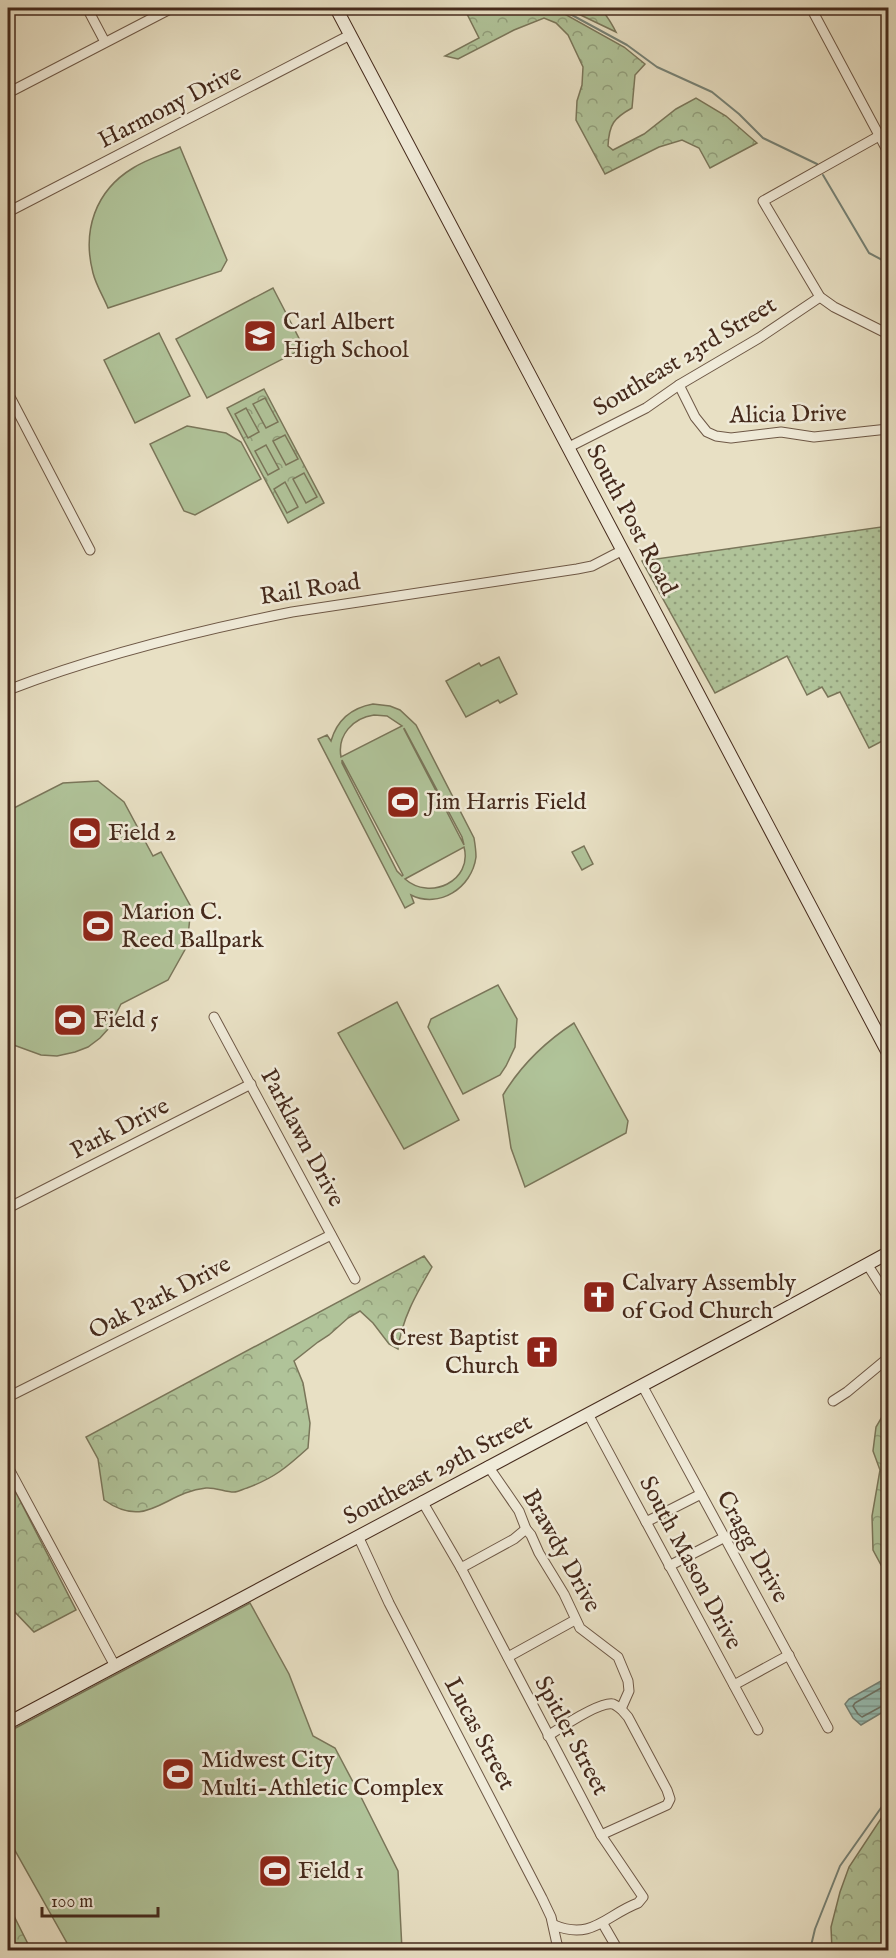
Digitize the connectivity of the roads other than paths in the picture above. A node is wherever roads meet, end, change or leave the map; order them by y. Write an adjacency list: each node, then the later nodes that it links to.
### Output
1 (87, 8): 6 (street)
2 (172, 8): 6 (street)
3 (336, 8): 5 (main road, South Post Road)
4 (811, 8): 8 (street)
5 (350, 35): 10 (street, Harmony Drive); 18 (main road, South Post Road)
6 (105, 42): 7 (street)
7 (8, 93)
8 (879, 136): 9 (street); 11 (street)
9 (888, 152)
10 (8, 212)
11 (820, 297): 12 (street); 13 (street, Southeast 23rd Street)
12 (888, 334)
13 (679, 385): 17 (street, Alicia Drive); 18 (street, Southeast 23rd Street)
14 (8, 393): 15 (street)
15 (17, 411): 16 (street); 19 (street)
16 (8, 416)
17 (888, 429)
18 (569, 447): 20 (main road, South Post Road)
19 (90, 550)
20 (623, 550): 21 (street, Rail Road); 23 (main road, South Post Road)
21 (8, 690)
22 (213, 1017): 24 (street, Parklawn Drive)
23 (888, 1053)
24 (251, 1084): 25 (street, Park Drive); 26 (street, Parklawn Drive)
25 (8, 1208)
26 (331, 1234): 29 (street, Parklawn Drive); 33 (street, Oak Park Drive)
27 (888, 1253): 28 (main road, Southeast 29th Street)
28 (867, 1264): 30 (street); 32 (main road, Southeast 29th Street)
29 (355, 1278)
30 (888, 1297)
31 (888, 1358): 34 (street)
32 (642, 1385): 35 (main road, Southeast 29th Street); 38 (street, Cragg Drive)
33 (8, 1397)
34 (833, 1401)
35 (588, 1414): 36 (main road, Southeast 29th Street); 40 (street, South Mason Drive)
36 (489, 1466): 39 (main road, Southeast 29th Street); 41 (street, Brawdy Drive)
37 (8, 1467): 49 (street)
38 (701, 1494): 40 (street); 43 (street, Cragg Drive)
39 (422, 1501): 42 (main road, Southeast 29th Street); 45 (street, Spitler Street)
40 (646, 1522): 44 (street, South Mason Drive)
41 (526, 1529): 45 (street); 46 (street, Brawdy Drive)
42 (358, 1536): 49 (main road, Southeast 29th Street); 58 (street, Lucas Street)
43 (725, 1537): 44 (street); 47 (street, Cragg Drive)
44 (669, 1566): 50 (street, South Mason Drive)
45 (461, 1568): 48 (street, Spitler Street)
46 (575, 1620): 48 (street); 51 (street, Brawdy Drive)
47 (789, 1655): 50 (street); 53 (street, Cragg Drive)
48 (508, 1657): 55 (street, Spitler Street)
49 (115, 1666): 52 (main road, Southeast 29th Street)
50 (734, 1685): 54 (street, South Mason Drive)
51 (621, 1709): 55 (street); 56 (street)
52 (8, 1723)
53 (828, 1728)
54 (758, 1730)
55 (548, 1736): 56 (street, Spitler Street)
56 (601, 1835): 57 (street, Spitler Street)
57 (603, 1924): 58 (street, Spitler Street); 60 (street)
58 (554, 1926): 59 (street, Lucas Street)
59 (561, 1950)
60 (618, 1950)

